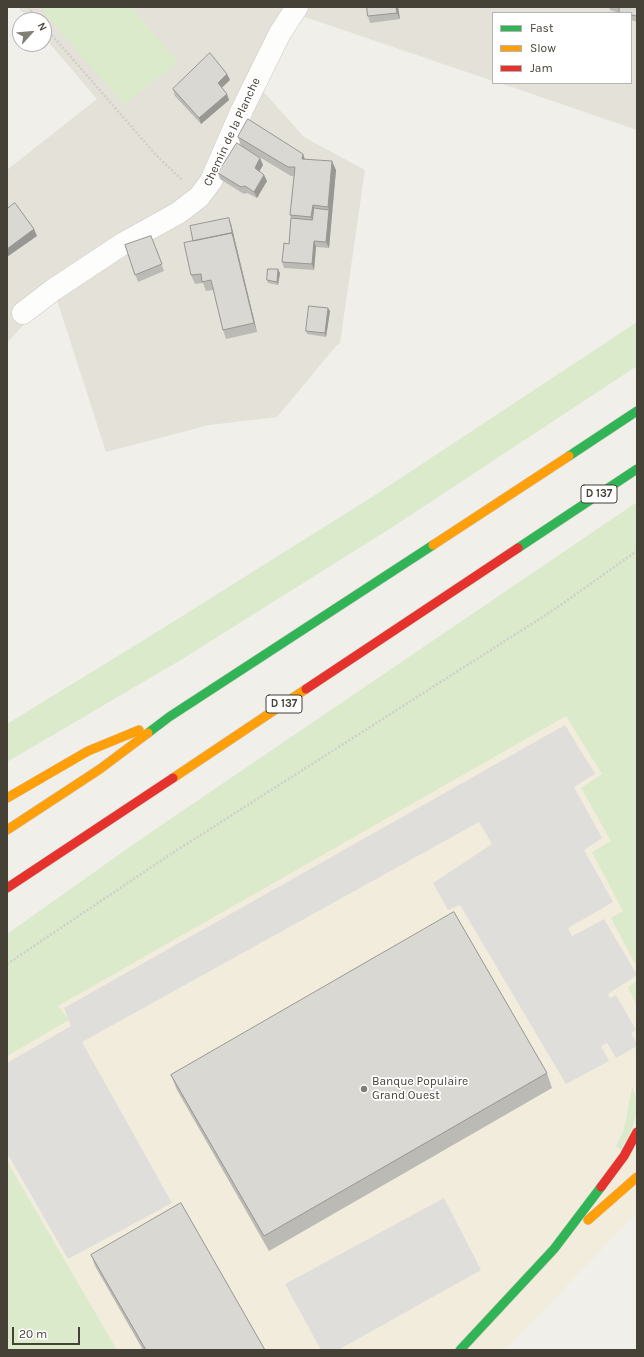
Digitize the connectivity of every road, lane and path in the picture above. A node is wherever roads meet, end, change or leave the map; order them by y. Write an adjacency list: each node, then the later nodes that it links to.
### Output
1 (297, 7): 3 (street, Chemin de la Planche)
2 (52, 35): 3 (path)
3 (199, 197): 4 (street, Chemin de la Planche)
4 (23, 313)
5 (637, 411): 8 (main road)
6 (637, 469): 11 (main road, D 137)
7 (637, 551): 12 (path)
8 (169, 717): 9 (main road); 10 (main road)
9 (7, 798)
10 (7, 830)
11 (7, 888)
12 (7, 964)
13 (637, 1132): 15 (main road)
14 (637, 1177): 15 (main road)
15 (554, 1249): 16 (main road)
16 (460, 1350)

